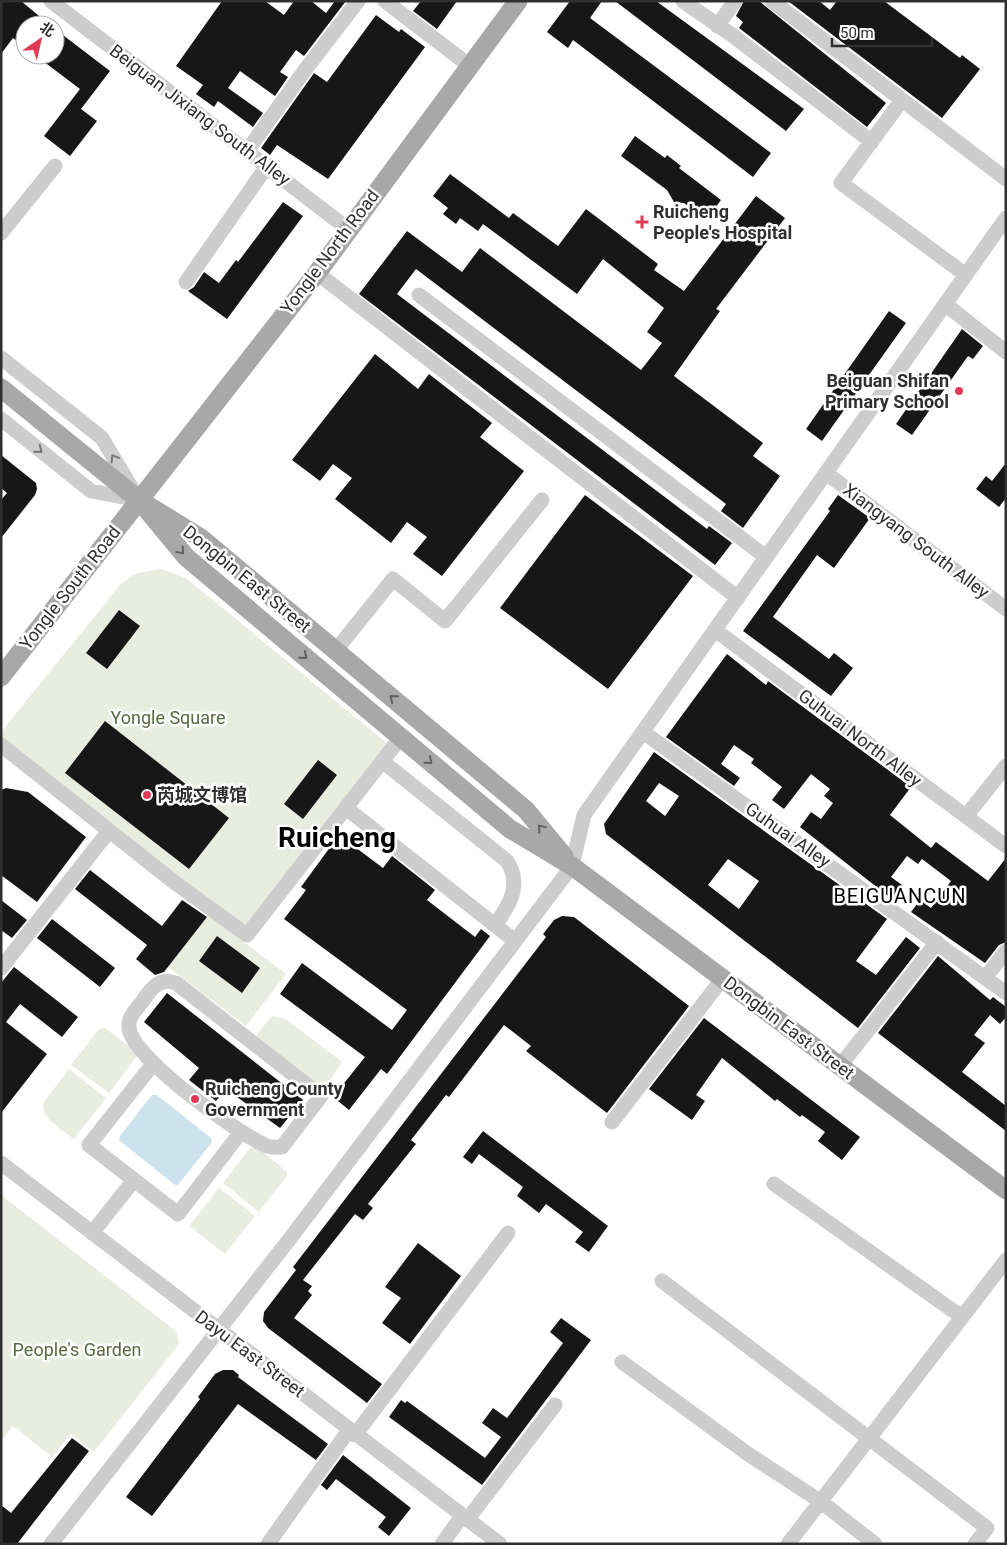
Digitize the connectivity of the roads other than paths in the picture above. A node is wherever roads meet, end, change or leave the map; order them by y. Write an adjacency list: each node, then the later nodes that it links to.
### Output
1 (51, 1): 12 (street, Beiguan Jixiang South Alley)
2 (358, 1): 12 (street)
3 (385, 1): 9 (street)
4 (518, 1): 9 (main road, Yongle North Road)
5 (683, 1): 8 (street)
6 (735, 1): 8 (street)
7 (772, 1): 10 (street)
8 (717, 26): 11 (street)
9 (470, 66): 17 (main road, Yongle North Road)
10 (902, 100): 11 (street); 15 (street)
11 (872, 142): 20 (street)
12 (247, 151): 14 (street, Beiguan Jixiang South Alley)
13 (55, 166): 18 (street)
14 (267, 166): 17 (street, Beiguan Jixiang South Alley); 21 (street)
15 (1006, 179)
16 (1006, 218): 20 (street)
17 (348, 229): 19 (main road, Yongle North Road)
18 (1, 233)
19 (317, 273): 29 (main road, Yongle North Road); 32 (street)
20 (966, 275): 23 (street)
21 (186, 282)
22 (419, 295): 31 (street)
23 (945, 304): 24 (street); 28 (street)
24 (1006, 352)
25 (1, 358): 29 (street, one-way to 25)
26 (1, 388): 29 (main road)
27 (1, 419): 29 (street, one-way to 29)
28 (826, 473): 31 (street); 33 (street, Xiangyang South Alley)
29 (139, 500): 35 (main road, Dongbin East Street); 36 (main road, Yongle South Road); 38 (main road, Dongbin East Street, one-way to 38)
30 (542, 500): 35 (street)
31 (766, 558): 32 (street)
32 (738, 598): 34 (street)
33 (1006, 609)
34 (715, 630): 37 (street); 43 (street, Guhuai North Alley)
35 (336, 650): 46 (main road, Dongbin East Street, one-way to 35)
36 (1, 677)
37 (643, 732): 46 (street); 49 (street, Guhuai Alley)
38 (401, 737): 40 (street); 46 (main road, Dongbin East Street, one-way to 46)
39 (1, 745): 44 (street)
40 (382, 761): 42 (street); 47 (street)
41 (1006, 766): 43 (street)
42 (346, 808): 44 (street); 47 (street)
43 (966, 816): 45 (street, Guhuai North Alley)
44 (109, 831): 51 (street)
45 (1006, 846)
46 (572, 866): 48 (street); 52 (main road, Dongbin East Street)
47 (495, 924): 48 (street)
48 (516, 941): 68 (street)
49 (938, 942): 53 (street, Guhuai Alley); 56 (street)
50 (1006, 951): 53 (street)
51 (1, 968)
52 (723, 978): 56 (main road, Dongbin East Street); 57 (street)
53 (985, 978): 54 (street, Guhuai Alley)
54 (1006, 993)
55 (153, 1064): 58 (street); 58 (street); 60 (street)
56 (840, 1066): 62 (main road, Dongbin East Street)
57 (612, 1122)
58 (241, 1132): 60 (street)
59 (1, 1163): 63 (street, Dayu East Street)
60 (134, 1180): 63 (street)
61 (774, 1184): 67 (street)
62 (1006, 1190)
63 (92, 1233): 68 (street, Dayu East Street)
64 (508, 1233): 71 (street)
65 (1006, 1260): 67 (street)
66 (662, 1281): 72 (street)
67 (962, 1317): 72 (street)
68 (218, 1330): 71 (street, Dayu East Street); 75 (street)
69 (622, 1362): 73 (street)
70 (555, 1405): 74 (street)
71 (352, 1432): 74 (street, Dayu East Street); 76 (street)
72 (869, 1438): 73 (street); 81 (street)
73 (820, 1501): 79 (street); 80 (street)
74 (464, 1518): 77 (street); 78 (street, Dayu East Street)
75 (51, 1544)
76 (268, 1544)
77 (442, 1544)
78 (500, 1544)
79 (788, 1544)
80 (875, 1544)
81 (976, 1544)

